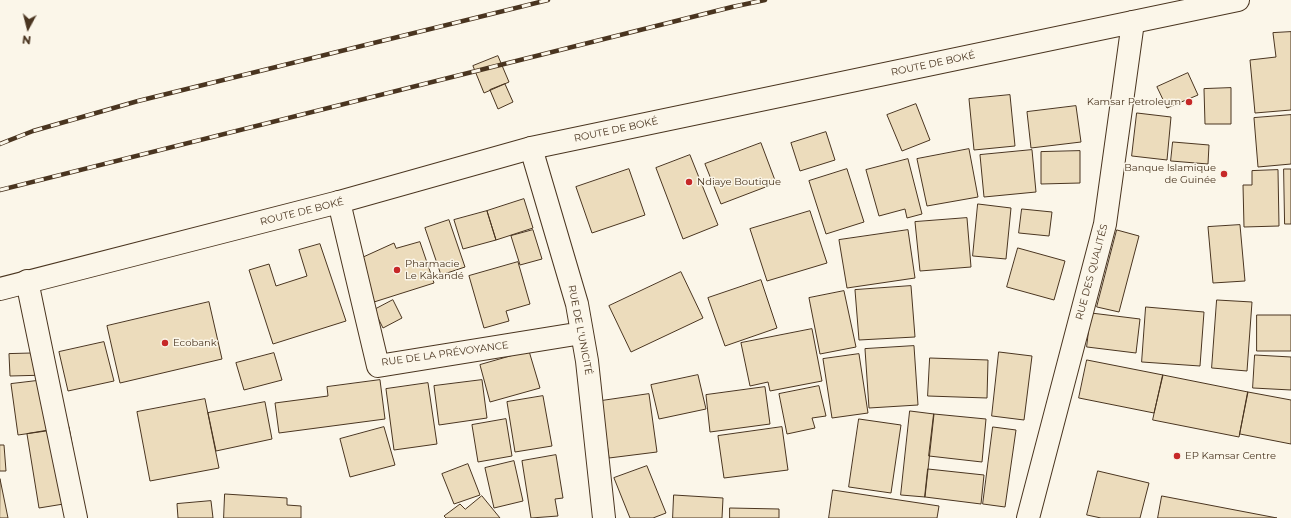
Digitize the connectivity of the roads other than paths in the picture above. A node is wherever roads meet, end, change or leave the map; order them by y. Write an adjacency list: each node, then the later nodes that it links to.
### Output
1 (1238, 0): 2 (street, ROUTE DE BOKÉ)
2 (1133, 22): 3 (street, ROUTE DE BOKÉ); 10 (street, RUE DES QUALITÉS)
3 (531, 148): 4 (street, ROUTE DE BOKÉ); 7 (street, RUE DE L'UNICITÉ)
4 (339, 202): 5 (street, ROUTE DE BOKÉ); 7 (street, RUE DE LA PRÉVOYANCE)
5 (27, 281): 6 (street, ROUTE DE BOKÉ); 8 (street)
6 (0, 289)
7 (582, 333): 9 (street, RUE DE L'UNICITÉ)
8 (76, 518)
9 (604, 518)
10 (1028, 518)

